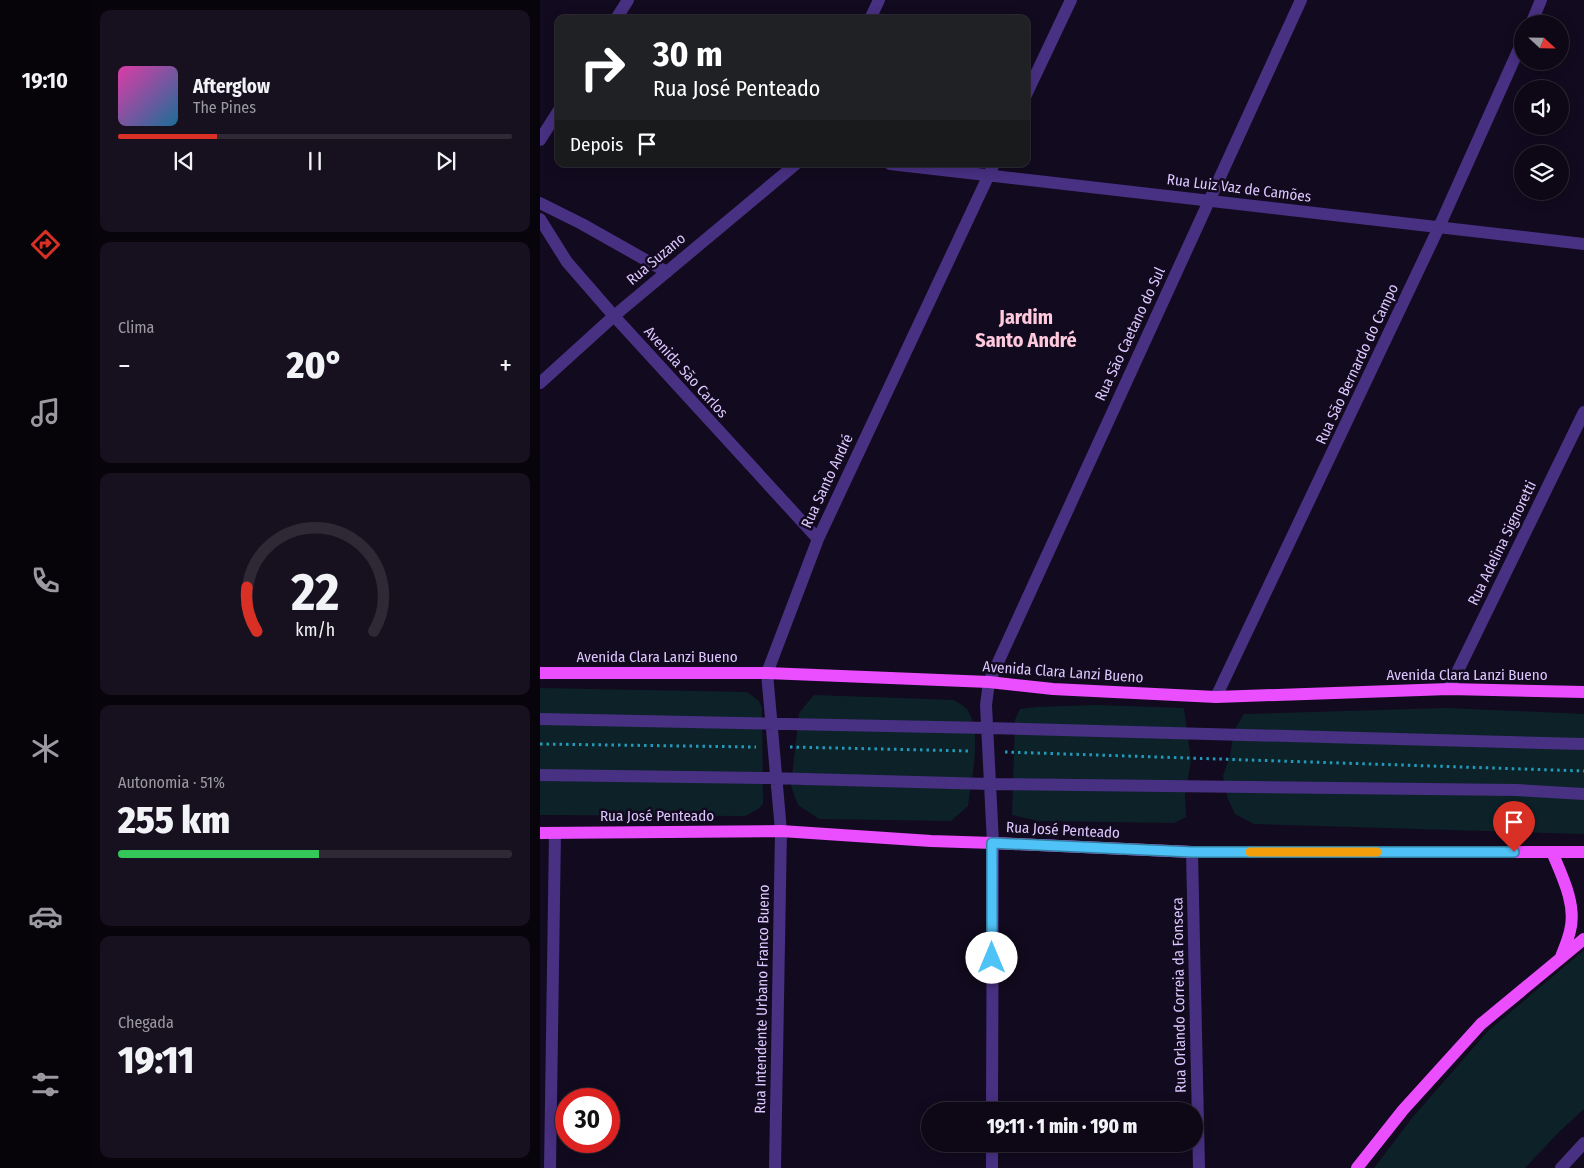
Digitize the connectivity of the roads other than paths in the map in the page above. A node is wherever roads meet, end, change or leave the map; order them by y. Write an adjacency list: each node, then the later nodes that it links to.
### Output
1 (628, 0): 6 (street)
2 (879, 0): 7 (street)
3 (1071, 0): 10 (street)
4 (1301, 0): 16 (street, Rua São Caetano do Sul)
5 (1542, 0): 8 (street)
6 (619, 15)
7 (872, 15)
8 (1535, 15)
9 (1514, 60): 19 (street, Rua São Bernardo do Campo)
10 (1030, 87)
11 (555, 116): 12 (street)
12 (540, 140)
13 (792, 167): 21 (street, Rua Suzano)
14 (951, 167): 15 (street, Rua Luiz Vaz de Camões)
15 (991, 169): 16 (street, Rua Luiz Vaz de Camões); 25 (street, Rua Santo André)
16 (1209, 201): 19 (street, Rua Luiz Vaz de Camões); 28 (street, Rua São Caetano do Sul)
17 (540, 204): 21 (street)
18 (540, 219): 22 (street, Avenida São Carlos)
19 (1439, 227): 20 (street, Rua Luiz Vaz de Camões); 31 (street, Rua São Bernardo do Campo)
20 (1584, 244)
21 (667, 272): 22 (street, Rua Suzano)
22 (614, 316): 23 (street, Rua Suzano); 25 (street, Avenida São Carlos)
23 (540, 383)
24 (1584, 412): 29 (street, Rua Adelina Signoretti)
25 (818, 540): 26 (street, Rua Santo André)
26 (767, 673): 27 (main road, Avenida Clara Lanzi Bueno); 28 (main road, Avenida Clara Lanzi Bueno); 33 (street, Rua Santo André)
27 (540, 674)
28 (989, 682): 31 (main road, Avenida Clara Lanzi Bueno); 34 (street, Rua São Caetano do Sul)
29 (1449, 689): 30 (main road, Avenida Clara Lanzi Bueno); 31 (main road, Avenida Clara Lanzi Bueno)
30 (1584, 692)
31 (1216, 697)
32 (540, 719): 33 (street)
33 (772, 724): 34 (street); 37 (street, Rua Santo André)
34 (987, 728): 35 (street); 38 (street, Rua São Caetano do Sul)
35 (1584, 744)
36 (540, 775): 37 (street)
37 (777, 778): 38 (street); 40 (street, Rua Santo André)
38 (990, 784): 39 (street); 43 (street, Rua São Caetano do Sul)
39 (1584, 794)
40 (782, 831): 41 (main road, Rua José Penteado); 43 (main road, Rua José Penteado); 53 (street, Rua Intendente Urbano Franco Bueno)
41 (556, 833): 42 (main road, Rua José Penteado); 52 (street)
42 (540, 834)
43 (992, 843): 44 (main road, Rua José Penteado); 49 (street, Rua São Caetano do Sul)
44 (1192, 852): 45 (main road, Rua José Penteado); 55 (street, Rua Orlando Correia da Fonseca)
45 (1552, 852): 46 (main road, Rua José Penteado); 48 (main road)
46 (1584, 852)
47 (1584, 939): 48 (main road)
48 (1560, 960): 56 (main road)
49 (992, 1102)
50 (1584, 1142): 57 (street)
51 (992, 1152): 54 (street)
52 (550, 1168)
53 (774, 1168)
54 (992, 1168)
55 (1199, 1168)
56 (1357, 1168)
57 (1561, 1168)

